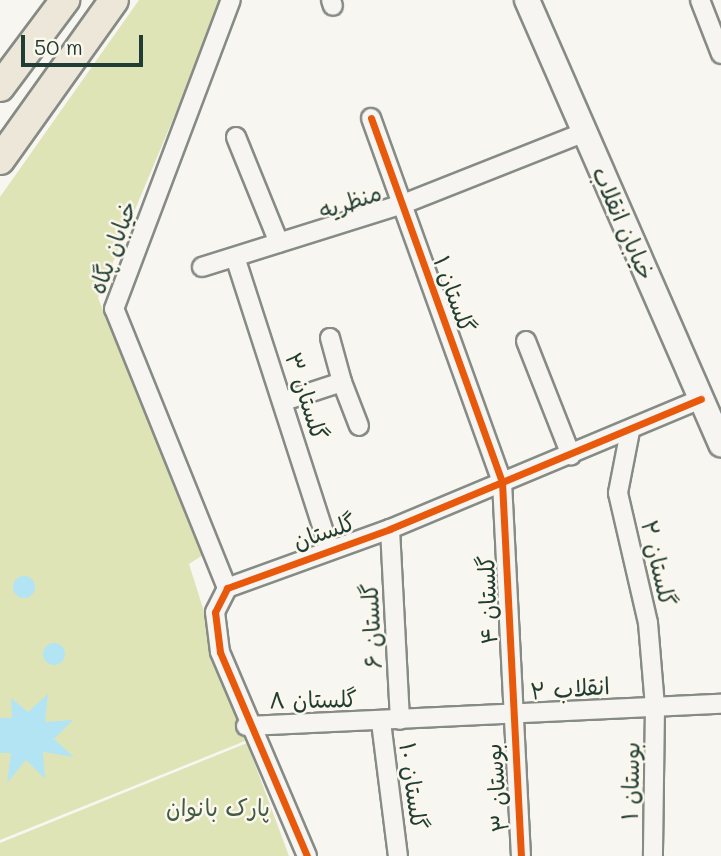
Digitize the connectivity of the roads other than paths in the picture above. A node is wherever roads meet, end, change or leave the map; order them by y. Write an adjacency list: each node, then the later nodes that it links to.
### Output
1 (65, 0): 8 (main road)
2 (114, 0): 7 (main road)
3 (231, 0): 30 (street, خیابان پگاه)
4 (527, 0): 11 (main road, خیابان انقلاب)
5 (701, 0): 6 (street)
6 (721, 54)
7 (63, 71): 9 (main road); 13 (street)
8 (4, 78): 9 (main road)
9 (34, 112): 13 (main road)
10 (372, 118): 14 (street, گلستان ۱)
11 (584, 132): 14 (street, منظریه); 21 (main road, خیابان انقلاب)
12 (236, 137): 15 (street)
13 (0, 162)
14 (403, 204): 15 (street, منظریه); 27 (street, گلستان ۱)
15 (279, 243): 16 (street, منظریه)
16 (236, 260): 17 (street, منظریه); 22 (street, گلستان ۳)
17 (202, 267)
18 (330, 338): 20 (street)
19 (526, 341): 26 (street)
20 (342, 382): 22 (street); 23 (street)
21 (701, 399): 24 (street, گلستان); 25 (main road, خیابان انقلاب)
22 (284, 401): 29 (street, گلستان ۳)
23 (359, 426)
24 (630, 431): 26 (street, گلستان); 32 (street, گلستان ۲)
25 (721, 445)
26 (571, 455): 27 (street, گلستان)
27 (502, 482): 28 (street, گلستان); 33 (street, گلستان ۴)
28 (390, 529): 29 (street, گلستان); 34 (street, گلستان ۶)
29 (329, 548): 30 (street, گلستان)
30 (227, 587): 36 (street)
31 (721, 704): 32 (street, انقلاب ۲)
32 (655, 707): 33 (street, انقلاب ۲); 40 (street, بوستان ۱)
33 (510, 717): 34 (street, انقلاب ۲); 39 (street, بوستان ۳)
34 (400, 720): 35 (street, انقلاب ۲)
35 (381, 722): 36 (street, گلستان ۸); 38 (street, گلستان ۱۰)
36 (246, 726): 37 (street)
37 (307, 856)
38 (398, 856)
39 (521, 856)
40 (653, 856)

